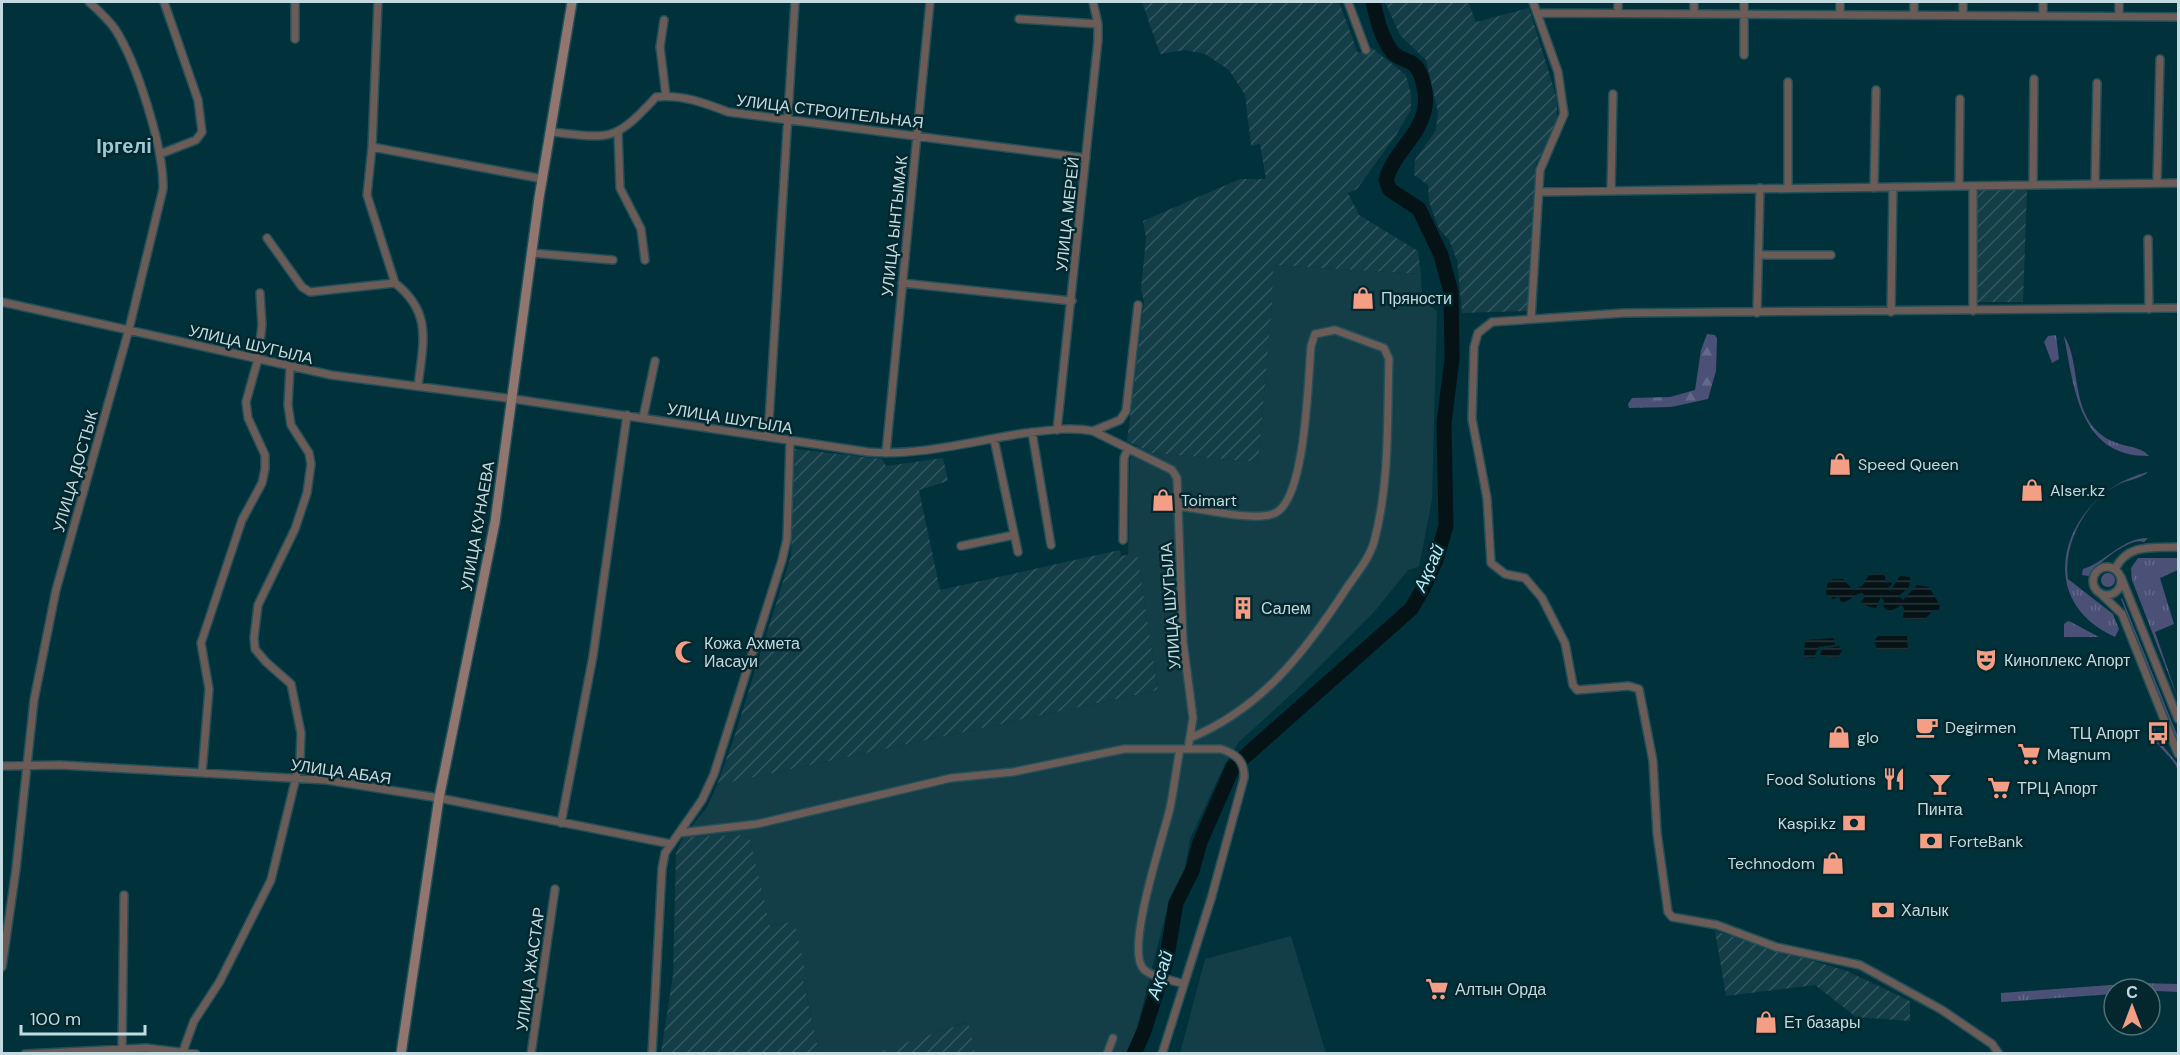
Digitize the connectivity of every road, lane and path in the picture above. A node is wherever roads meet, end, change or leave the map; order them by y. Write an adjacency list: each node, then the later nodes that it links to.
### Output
1 (89, 2): 48 (street, УЛИЦА ДОСТЫК)
2 (164, 2): 48 (street)
3 (295, 2): 32 (street)
4 (378, 2): 47 (street)
5 (572, 2): 44 (main road, УЛИЦА КУНАЕВА)
6 (795, 2): 43 (street)
7 (930, 2): 46 (street, УЛИЦА ЫНТЫМАК)
8 (1093, 2): 31 (street, УЛИЦА МЕРЕЙ)
9 (1348, 2): 33 (street)
10 (1533, 2): 19 (street)
11 (1618, 2): 20 (street)
12 (1694, 2): 21 (street)
13 (1744, 2): 22 (street)
14 (1840, 2): 23 (street)
15 (1914, 2): 24 (street)
16 (1963, 2): 25 (street)
17 (2043, 2): 26 (street)
18 (2119, 2): 27 (street)
19 (1538, 13): 20 (street); 62 (street)
20 (1618, 13): 21 (street)
21 (1694, 14): 22 (street)
22 (1744, 14): 23 (street); 34 (street)
23 (1840, 14): 24 (street)
24 (1914, 15): 25 (street)
25 (1963, 15): 26 (street)
26 (2043, 15): 27 (street)
27 (2119, 15): 28 (street)
28 (2178, 17)
29 (1019, 19): 31 (street)
30 (664, 20): 41 (street)
31 (1098, 24): 49 (street, УЛИЦА МЕРЕЙ)
32 (295, 39)
33 (1366, 50)
34 (1744, 55)
35 (2160, 59): 51 (street)
36 (2034, 79): 54 (street)
37 (1788, 82): 57 (street)
38 (2097, 83): 53 (street)
39 (1876, 90): 60 (street)
40 (1613, 94): 61 (street)
41 (666, 96): 43 (street, УЛИЦА СТРОИТЕЛЬНАЯ); 45 (street)
42 (1960, 99): 55 (street)
43 (790, 121): 46 (street, УЛИЦА СТРОИТЕЛЬНАЯ); 93 (street)
44 (551, 132): 45 (street); 50 (main road, УЛИЦА КУНАЕВА)
45 (618, 132): 69 (street)
46 (917, 136): 49 (street, УЛИЦА СТРОИТЕЛЬНАЯ); 71 (street, УЛИЦА ЫНТЫМАК)
47 (372, 147): 50 (street); 70 (street)
48 (160, 154): 82 (street, УЛИЦА ДОСТЫК)
49 (1086, 158): 73 (street, УЛИЦА МЕРЕЙ)
50 (543, 179): 65 (main road, УЛИЦА КУНАЕВА)
51 (2157, 183): 52 (street); 53 (street)
52 (2178, 183)
53 (2095, 184): 54 (street)
54 (2033, 185): 56 (street)
55 (1959, 186): 56 (street); 58 (street)
56 (1973, 186): 79 (street)
57 (1788, 187): 59 (street); 60 (street)
58 (1893, 187): 60 (street); 78 (street)
59 (1760, 188): 61 (street); 66 (street)
60 (1874, 188)
61 (1611, 191): 62 (street)
62 (1539, 192): 81 (street)
63 (267, 238): 70 (street)
64 (2148, 239): 77 (street)
65 (532, 253): 68 (street); 87 (main road, УЛИЦА КУНАЕВА)
66 (1759, 255): 67 (street); 80 (street)
67 (1831, 255)
68 (613, 260)
69 (645, 260)
70 (395, 283): 86 (street)
71 (902, 283): 73 (street); 97 (street, УЛИЦА ЫНТЫМАК)
72 (260, 293): 83 (street)
73 (1072, 300): 90 (street, УЛИЦА МЕРЕЙ)
74 (2, 302): 82 (street, УЛИЦА ШУГЫЛА)
75 (1138, 304): 91 (street)
76 (2178, 308): 77 (street)
77 (2149, 309): 79 (street)
78 (1891, 312): 79 (street); 80 (street)
79 (1973, 312)
80 (1757, 313): 81 (street)
81 (1531, 319): 134 (street)
82 (129, 329): 83 (street, УЛИЦА ШУГЫЛА); 113 (street, УЛИЦА ДОСТЫК)
83 (258, 359): 85 (street, УЛИЦА ШУГЫЛА); 114 (street)
84 (655, 361): 89 (street)
85 (290, 367): 86 (street, УЛИЦА ШУГЫЛА); 115 (street)
86 (418, 386): 87 (street, УЛИЦА ШУГЫЛА)
87 (514, 399): 88 (street, УЛИЦА ШУГЫЛА); 116 (main road, УЛИЦА КУНАЕВА)
88 (627, 416): 89 (street, УЛИЦА ШУГЫЛА); 117 (street)
89 (643, 418): 93 (street, УЛИЦА ШУГЫЛА)
90 (1057, 430): 91 (street, УЛИЦА ШУГЫЛА); 92 (street, УЛИЦА ШУГЫЛА)
91 (1093, 431): 96 (street, УЛИЦА ШУГЫЛА)
92 (1032, 432): 94 (street, УЛИЦА ШУГЫЛА); 101 (street)
93 (768, 437): 95 (street, УЛИЦА ШУГЫЛА)
94 (994, 438): 97 (street, УЛИЦА ШУГЫЛА); 99 (street)
95 (790, 441): 97 (street, УЛИЦА ШУГЫЛА); 118 (street)
96 (1128, 448): 98 (street, УЛИЦА ШУГЫЛА); 100 (street)
97 (886, 453)
98 (1178, 506): 109 (street, УЛИЦА ШУГЫЛА); 109 (street)
99 (1014, 535): 102 (street); 104 (street)
100 (1123, 540)
101 (1051, 545)
102 (961, 546)
103 (2178, 547): 105 (street)
104 (1018, 552)
105 (2115, 569): 106 (street); 107 (street)
106 (2121, 577): 107 (street); 108 (street)
107 (2100, 593): 111 (street)
108 (2178, 719)
109 (1190, 738): 110 (street, УЛИЦА ШУГЫЛА)
110 (1184, 749): 118 (street); 123 (street, УЛИЦА ШУГЫЛА); 123 (street)
111 (2178, 754)
112 (2, 766): 113 (street, УЛИЦА АБАЯ)
113 (26, 766): 114 (street, УЛИЦА АБАЯ); 122 (street, УЛИЦА ДОСТЫК)
114 (202, 773): 115 (street, УЛИЦА АБАЯ)
115 (297, 777): 116 (street, УЛИЦА АБАЯ); 126 (street)
116 (439, 798): 117 (street, УЛИЦА АБАЯ); 129 (main road, УЛИЦА КУНАЕВА)
117 (561, 823): 119 (street, УЛИЦА АБАЯ)
118 (679, 833): 119 (street)
119 (671, 844): 131 (street)
120 (555, 889): 130 (street, УЛИЦА ЖАСТАР)
121 (124, 895): 125 (street)
122 (2, 967)
123 (1184, 984): 133 (street)
124 (1113, 1038): 132 (street)
125 (122, 1048): 126 (street); 127 (street)
126 (182, 1052): 128 (street)
127 (25, 1053)
128 (196, 1053)
129 (401, 1053)
130 (531, 1053)
131 (652, 1053)
132 (1107, 1053)
133 (1162, 1053)
134 (1999, 1053)

